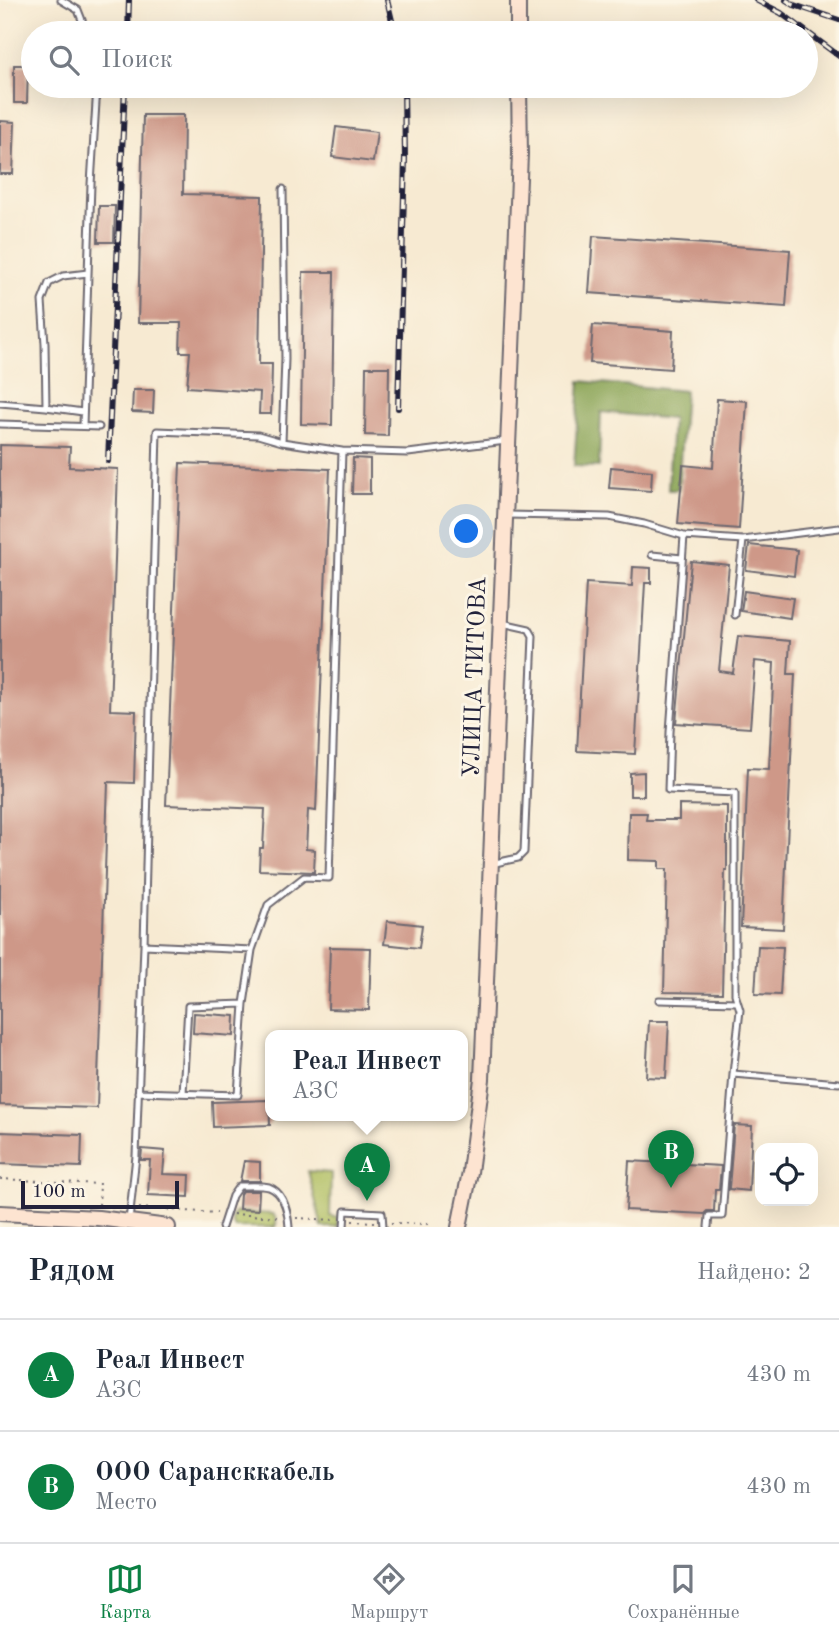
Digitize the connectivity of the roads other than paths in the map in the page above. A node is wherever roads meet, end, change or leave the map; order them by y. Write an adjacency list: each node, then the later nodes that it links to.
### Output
1 (61, 0): 3 (lane)
2 (518, 0): 4 (main road)
3 (82, 21)
4 (518, 21)
5 (96, 98): 8 (lane)
6 (519, 98): 15 (main road, УЛИЦА ТИТОВА)
7 (283, 189): 16 (lane)
8 (88, 273): 10 (lane); 11 (lane)
9 (0, 403): 10 (lane)
10 (46, 407): 11 (lane)
11 (83, 412): 13 (lane)
12 (0, 424): 13 (lane)
13 (83, 426): 14 (lane)
14 (99, 427)
15 (509, 440): 17 (lane); 18 (main road, УЛИЦА ТИТОВА)
16 (282, 442): 17 (lane); 27 (lane)
17 (342, 451): 28 (lane)
18 (506, 515): 20 (lane); 25 (main road, УЛИЦА ТИТОВА)
19 (839, 528): 21 (lane)
20 (684, 536): 21 (lane); 23 (lane)
21 (743, 540): 24 (lane)
22 (652, 555): 23 (lane)
23 (682, 558): 30 (lane)
24 (734, 615)
25 (502, 623): 26 (main road, УЛИЦА ТИТОВА); 26 (lane)
26 (491, 864): 44 (main road, УЛИЦА ТИТОВА)
27 (144, 945): 28 (lane); 34 (lane)
28 (252, 950): 31 (lane)
29 (659, 1000): 30 (lane)
30 (737, 1002): 32 (lane)
31 (244, 1004): 35 (lane); 35 (lane)
32 (733, 1074): 33 (lane); 45 (lane)
33 (839, 1083)
34 (138, 1093): 35 (lane); 37 (lane)
35 (183, 1093)
36 (0, 1213): 38 (main road)
37 (134, 1220): 38 (main road); 41 (main road)
38 (90, 1222)
39 (344, 1224): 40 (lane)
40 (383, 1225)
41 (160, 1226)
42 (222, 1227): 43 (lane)
43 (289, 1227)
44 (459, 1227)
45 (708, 1227)

